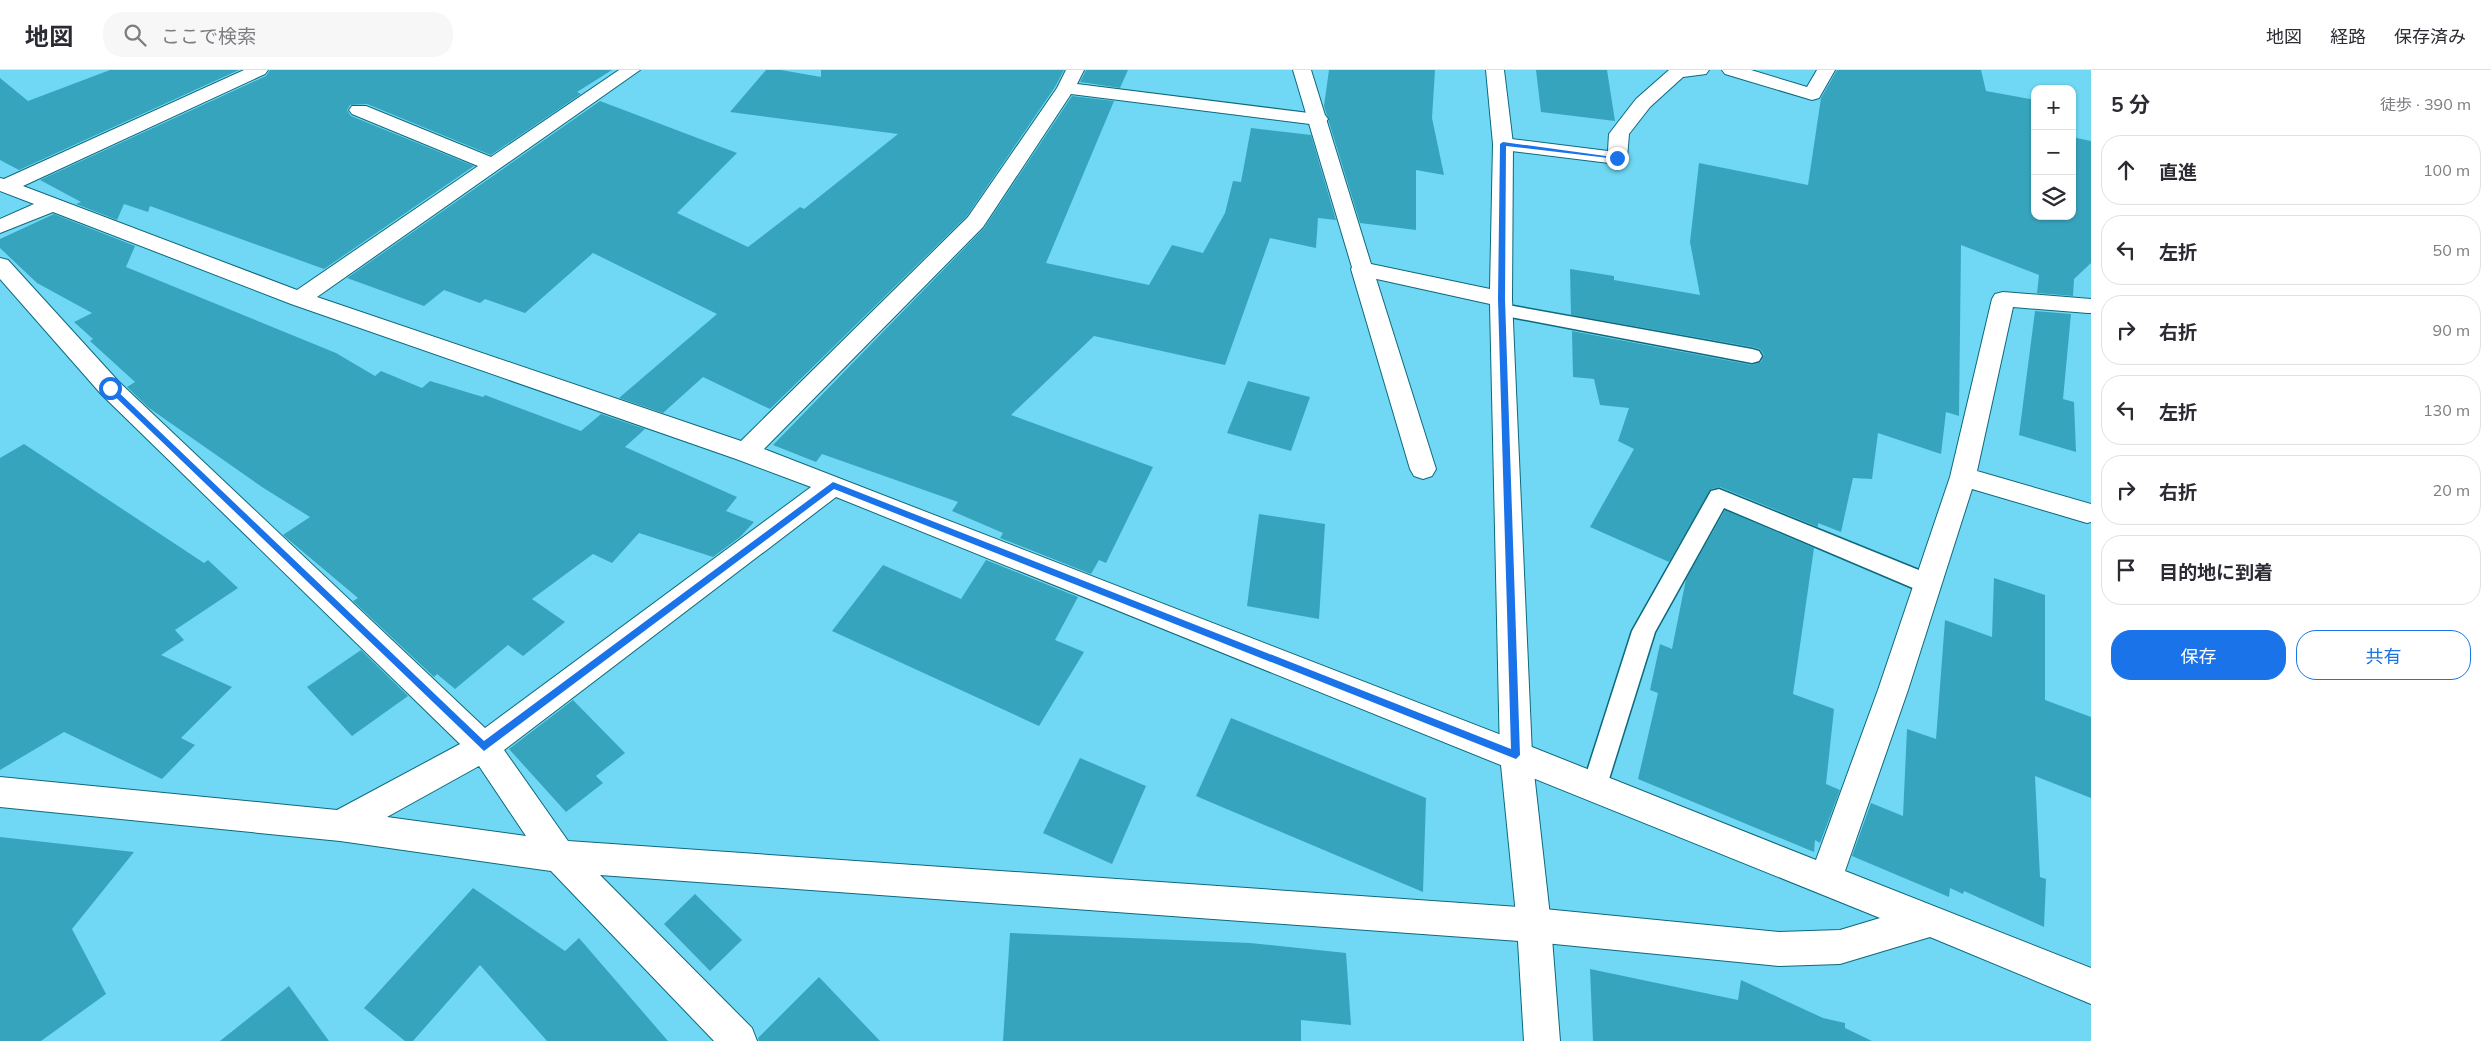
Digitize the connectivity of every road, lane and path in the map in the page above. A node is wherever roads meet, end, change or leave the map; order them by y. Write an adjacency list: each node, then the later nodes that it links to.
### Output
1 (259, 70): 13 (street)
2 (631, 70): 12 (street)
3 (1302, 70): 10 (street)
4 (1495, 70): 11 (street)
5 (1700, 70): 11 (street)
6 (1731, 70): 7 (street)
7 (1826, 70)
8 (1071, 79): 10 (street); 22 (street)
9 (359, 110): 12 (street)
10 (1318, 119): 17 (street)
11 (1503, 144): 19 (street)
12 (493, 165): 18 (street)
13 (3, 185): 14 (street)
14 (50, 205): 15 (street); 18 (street)
15 (0, 227)
16 (0, 265): 28 (street)
17 (1362, 269): 19 (street); 23 (street)
18 (299, 299): 22 (street)
19 (1502, 305): 21 (lane); 29 (street)
20 (2090, 310): 24 (street)
21 (1752, 356)
22 (745, 452): 25 (street)
23 (1423, 469)
24 (1963, 477): 26 (street); 27 (street)
25 (833, 485): 28 (street); 29 (street)
26 (2087, 513)
27 (1928, 584): 30 (lane); 34 (street)
28 (484, 747): 32 (street); 33 (street)
29 (1516, 755): 30 (street); 36 (street)
30 (1595, 787): 34 (street)
31 (0, 792): 32 (street)
32 (340, 826): 33 (street)
33 (559, 856): 36 (street); 38 (street)
34 (1825, 880): 35 (street)
35 (1930, 920): 36 (street); 37 (street)
36 (1534, 925): 39 (street)
37 (2091, 986)
38 (728, 1037)
39 (1542, 1041)

